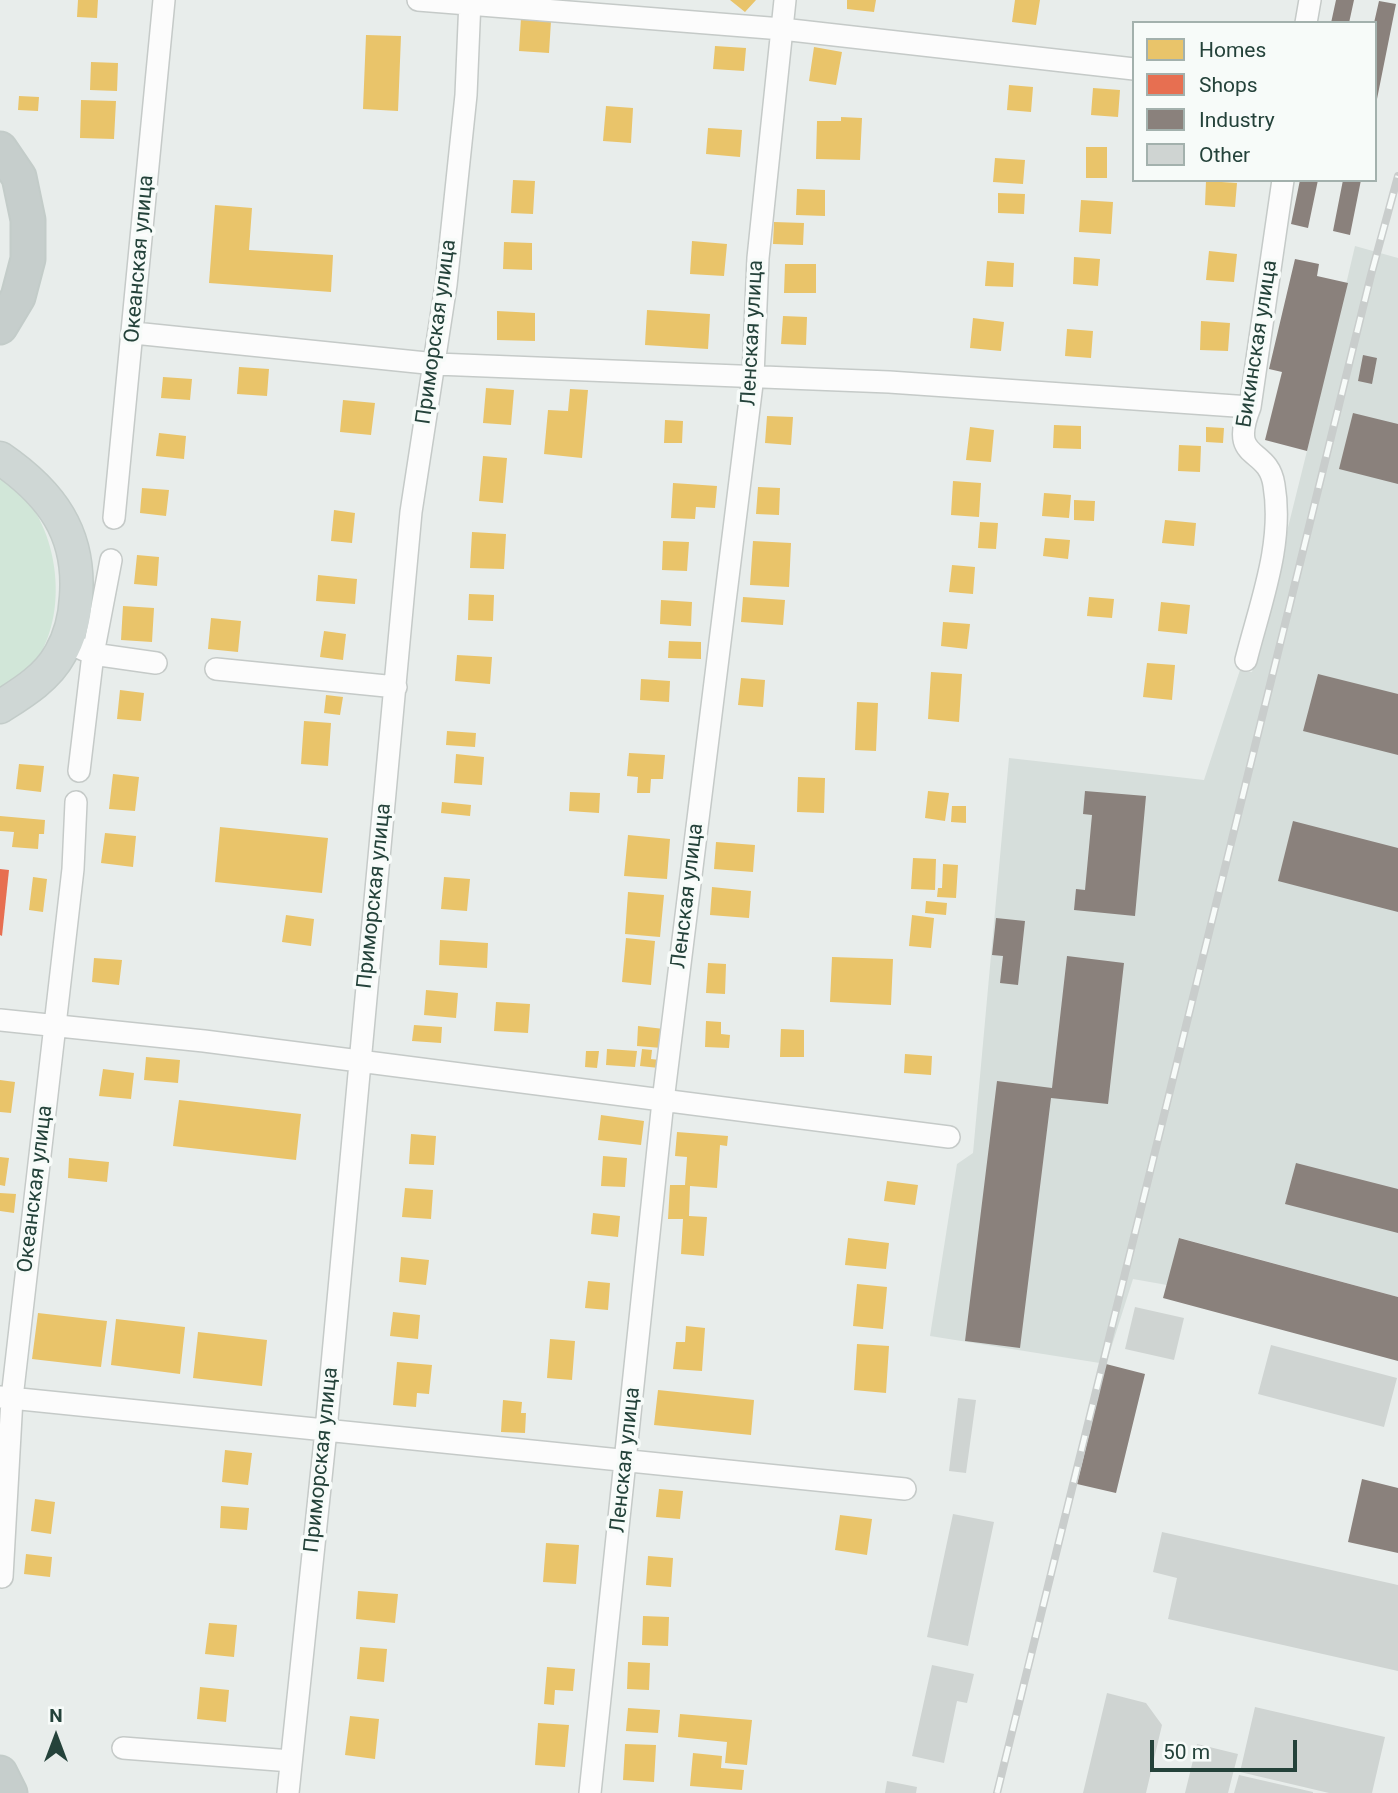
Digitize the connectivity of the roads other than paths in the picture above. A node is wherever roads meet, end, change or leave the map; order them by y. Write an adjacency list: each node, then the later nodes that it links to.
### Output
1 (164, 0): 12 (street, Океанская улица)
2 (418, 0): 5 (street)
3 (785, 0): 7 (street, Ленская улица)
4 (1310, 0): 6 (street)
5 (470, 2): 7 (street); 13 (street, Приморская улица)
6 (1307, 21)
7 (782, 29): 8 (street); 14 (street, Ленская улица)
8 (1132, 69)
9 (0, 149): 11 (highway)
10 (1283, 182): 15 (street, Бикинская улица)
11 (0, 327)
12 (134, 333): 13 (street); 17 (street, Океанская улица)
13 (436, 364): 14 (street); 23 (street, Приморская улица)
14 (753, 376): 15 (street); 30 (street, Ленская улица)
15 (1250, 407): 20 (street, Бикинская улица)
16 (0, 458): 19 (main road)
17 (114, 518)
18 (111, 560): 19 (street)
19 (79, 648): 21 (street); 24 (main road); 25 (street)
20 (1246, 660)
21 (156, 663)
22 (216, 669): 23 (street)
23 (396, 687): 29 (street, Приморская улица)
24 (0, 707)
25 (79, 771)
26 (76, 802): 28 (street, Океанская улица)
27 (0, 1020): 28 (street)
28 (55, 1026): 29 (street); 32 (street, Океанская улица)
29 (359, 1061): 30 (street); 33 (street, Приморская улица)
30 (663, 1101): 31 (street); 34 (street, Ленская улица)
31 (949, 1137)
32 (6, 1398): 33 (street); 36 (street, Океанская улица)
33 (326, 1430): 34 (street); 38 (street, Приморская улица)
34 (626, 1461): 35 (street); 42 (street, Ленская улица)
35 (905, 1489)
36 (2, 1577)
37 (123, 1748): 38 (street)
38 (291, 1762): 41 (street, Приморская улица)
39 (0, 1773): 40 (highway)
40 (10, 1793)
41 (288, 1793)
42 (590, 1793)

